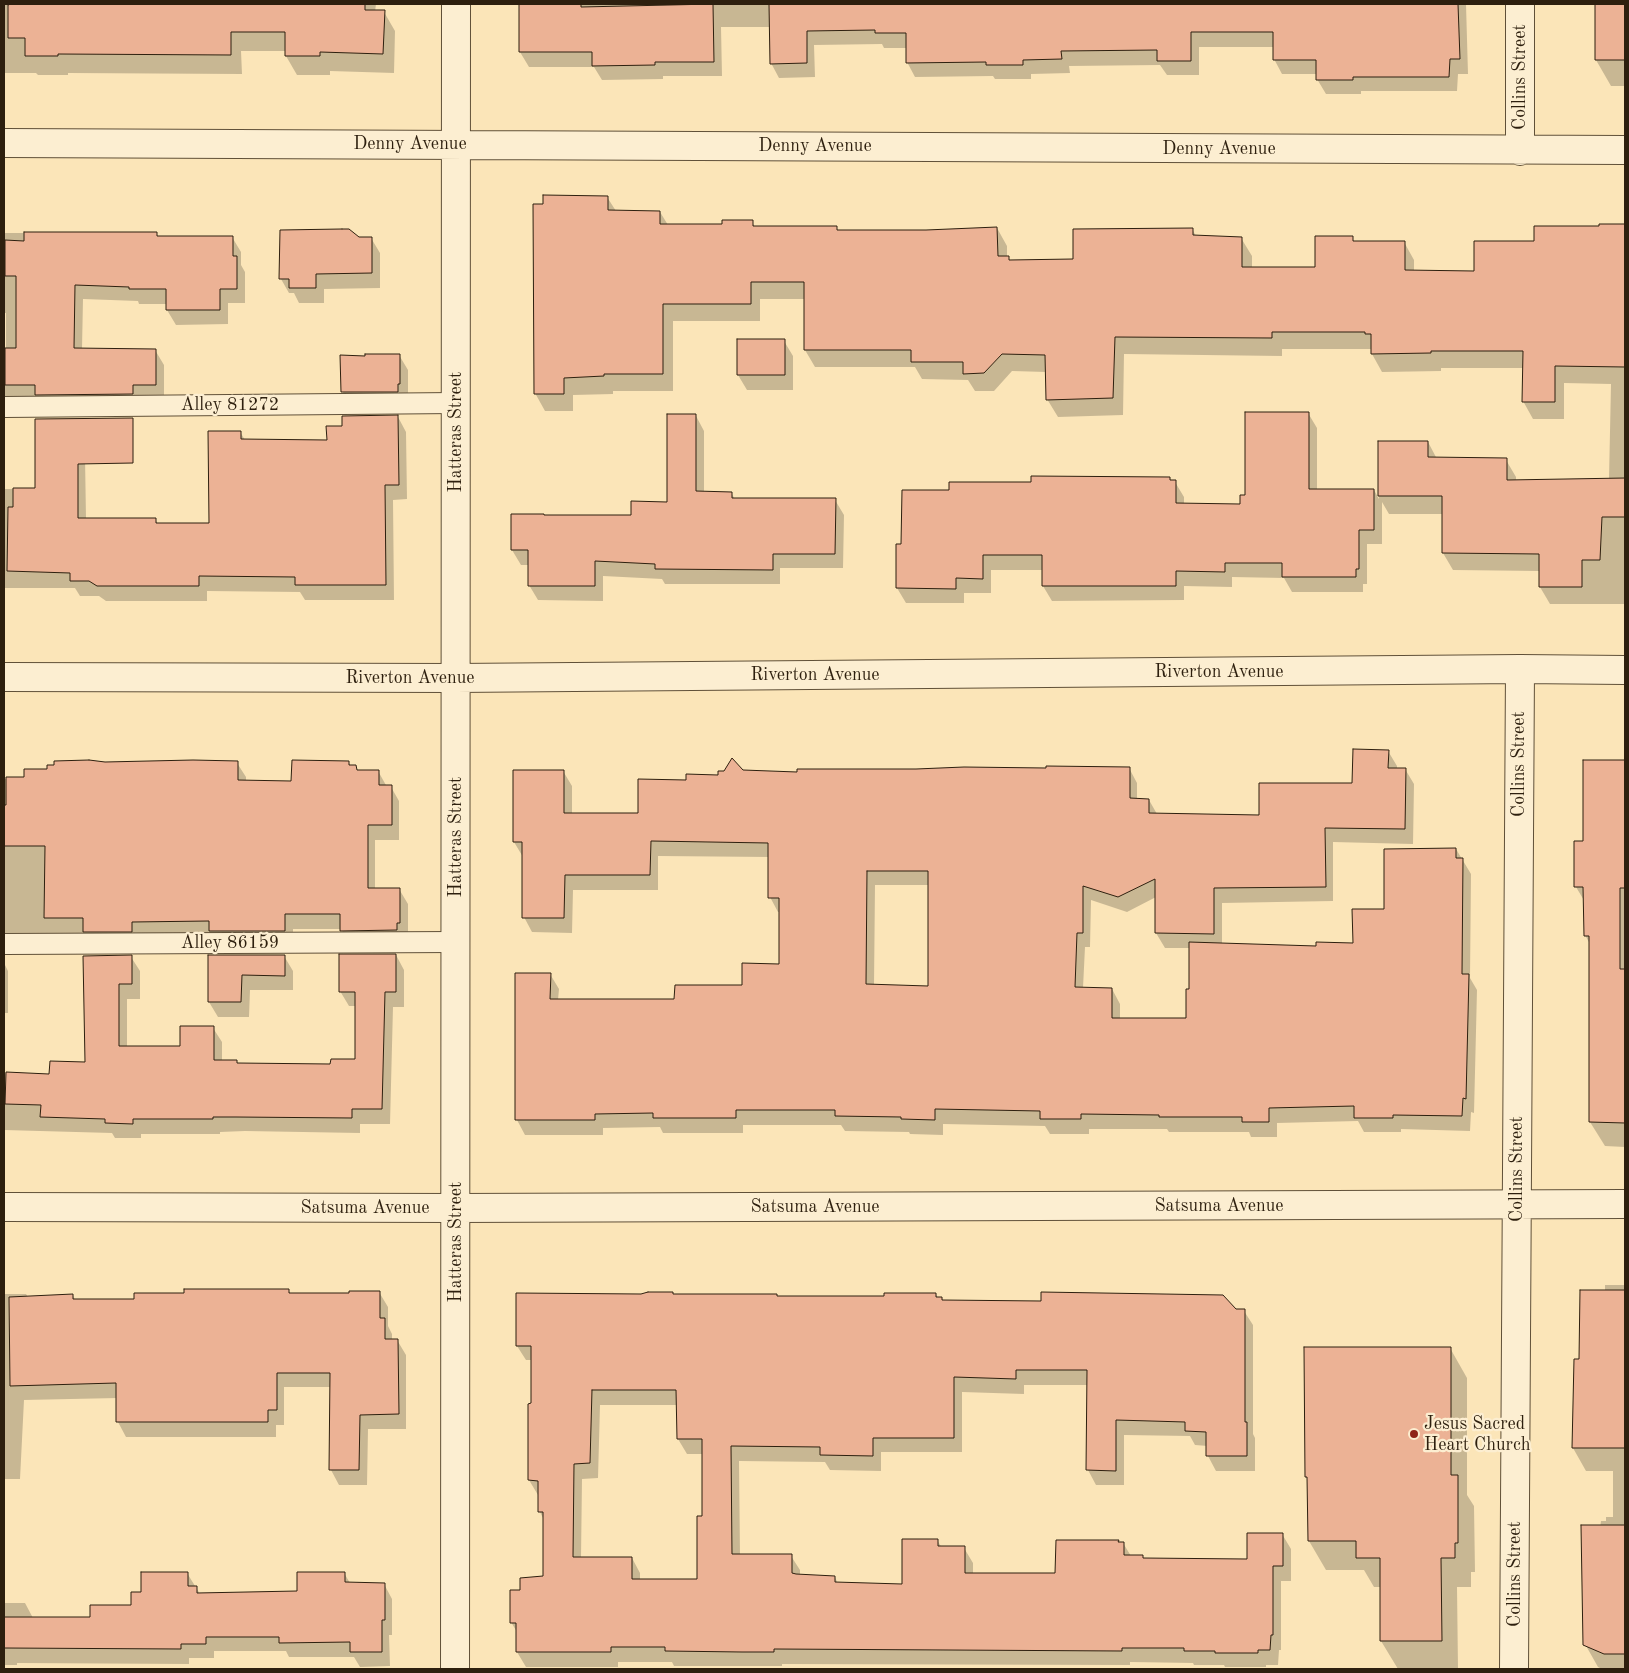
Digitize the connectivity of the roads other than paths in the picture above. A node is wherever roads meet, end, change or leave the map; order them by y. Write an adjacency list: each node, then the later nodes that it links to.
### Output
1 (456, 4): 4 (street, Hatteras Street)
2 (1520, 4): 5 (street, Collins Street)
3 (4, 143): 4 (street, Denny Avenue)
4 (456, 144): 5 (street, Denny Avenue); 7 (street, Hatteras Street)
5 (1520, 150): 6 (street, Denny Avenue)
6 (1625, 150)
7 (456, 403): 8 (lane, Alley 81272); 12 (street, Hatteras Street)
8 (4, 407)
9 (1520, 669): 10 (street, Riverton Avenue); 12 (street, Riverton Avenue); 15 (street, Collins Street)
10 (1625, 670)
11 (4, 677): 12 (street, Riverton Avenue)
12 (456, 678): 13 (street, Hatteras Street)
13 (456, 942): 14 (lane, Alley 86159); 18 (street, Hatteras Street)
14 (4, 944)
15 (1517, 1204): 16 (street, Satsuma Avenue); 18 (street, Satsuma Avenue); 20 (street, Collins Street)
16 (1625, 1204)
17 (4, 1207): 18 (street, Satsuma Avenue)
18 (456, 1208): 19 (street, Hatteras Street)
19 (455, 1669)
20 (1514, 1669)

